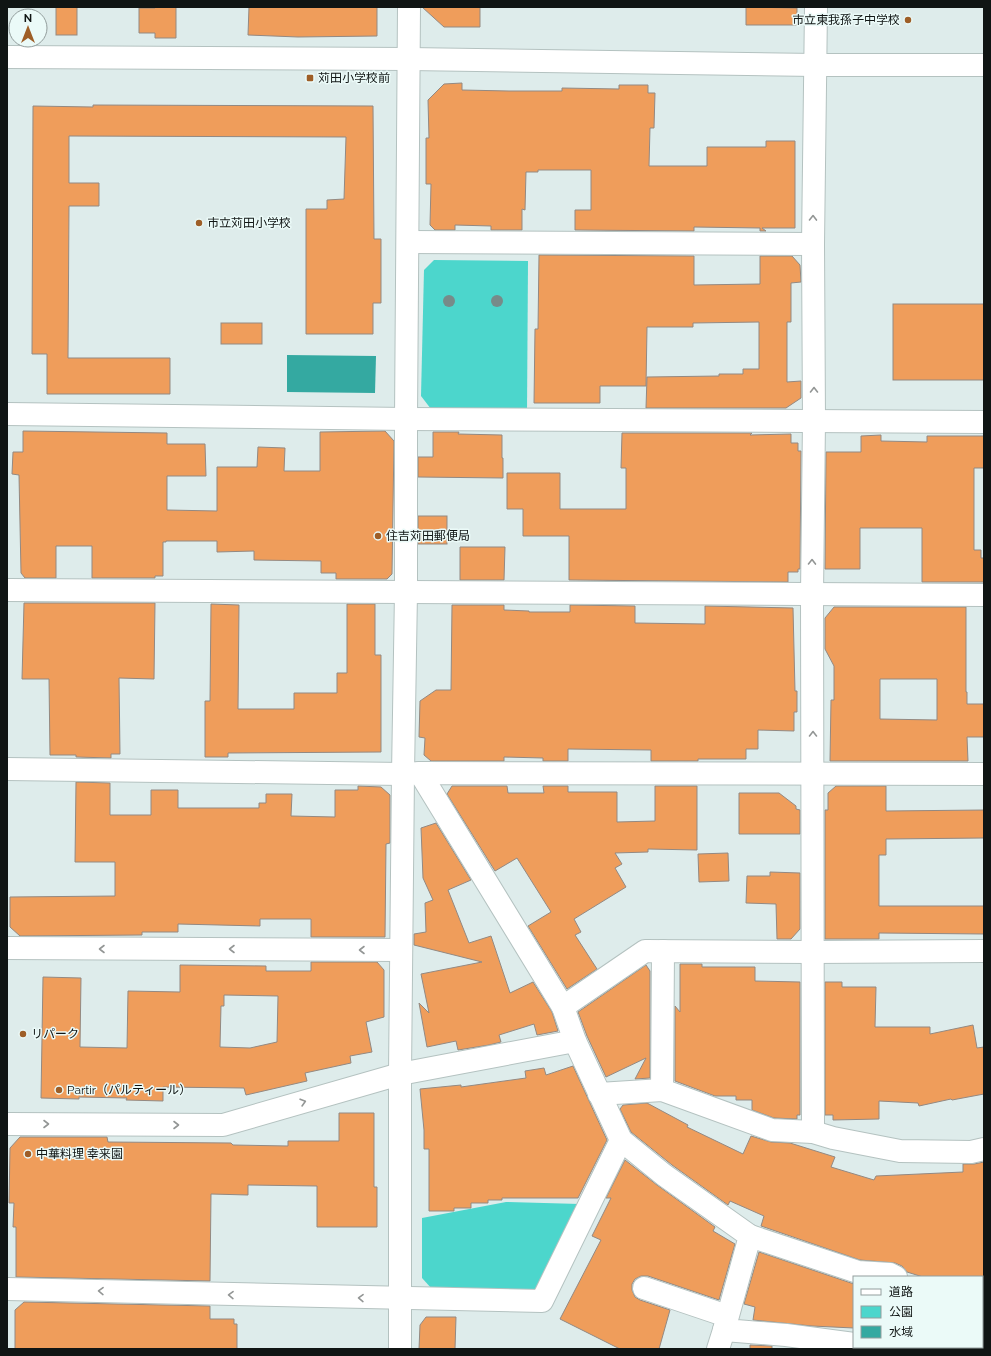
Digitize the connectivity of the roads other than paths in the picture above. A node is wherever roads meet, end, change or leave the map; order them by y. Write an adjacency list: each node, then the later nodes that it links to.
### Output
1 (409, 7): 4 (street)
2 (816, 7): 5 (street)
3 (7, 57): 4 (street)
4 (409, 59): 5 (street); 7 (street)
5 (816, 65): 6 (street); 8 (street, one-way to 5)
6 (984, 65)
7 (408, 242): 8 (street); 10 (street)
8 (812, 244): 11 (street, one-way to 8)
9 (7, 414): 10 (street)
10 (406, 419): 11 (street); 14 (street)
11 (814, 420): 12 (street); 15 (street, one-way to 11)
12 (984, 422)
13 (7, 590): 14 (street)
14 (406, 592): 15 (street); 19 (street)
15 (812, 595): 16 (street); 18 (street, one-way to 15)
16 (984, 595)
17 (7, 769): 19 (street)
18 (813, 773): 19 (street); 20 (street); 25 (street)
19 (411, 774): 22 (street); 26 (street)
20 (984, 774)
21 (7, 948): 22 (street, one-way to 21)
22 (401, 950): 28 (street)
23 (663, 951): 25 (street); 26 (street); 29 (street)
24 (984, 951): 25 (street)
25 (812, 952): 32 (street)
26 (563, 1007): 27 (street)
27 (574, 1041): 28 (street); 30 (street)
28 (400, 1074): 31 (street, one-way to 28); 39 (street)
29 (662, 1090): 30 (street); 32 (street)
30 (599, 1094): 33 (street)
31 (7, 1124)
32 (812, 1132): 34 (street)
33 (621, 1140): 35 (street); 39 (street)
34 (984, 1149)
35 (750, 1236): 36 (street); 40 (street)
36 (894, 1276)
37 (644, 1288): 40 (street)
38 (7, 1289): 39 (street, one-way to 38)
39 (400, 1299): 42 (street)
40 (723, 1332): 41 (street)
41 (853, 1344)
42 (400, 1349)

